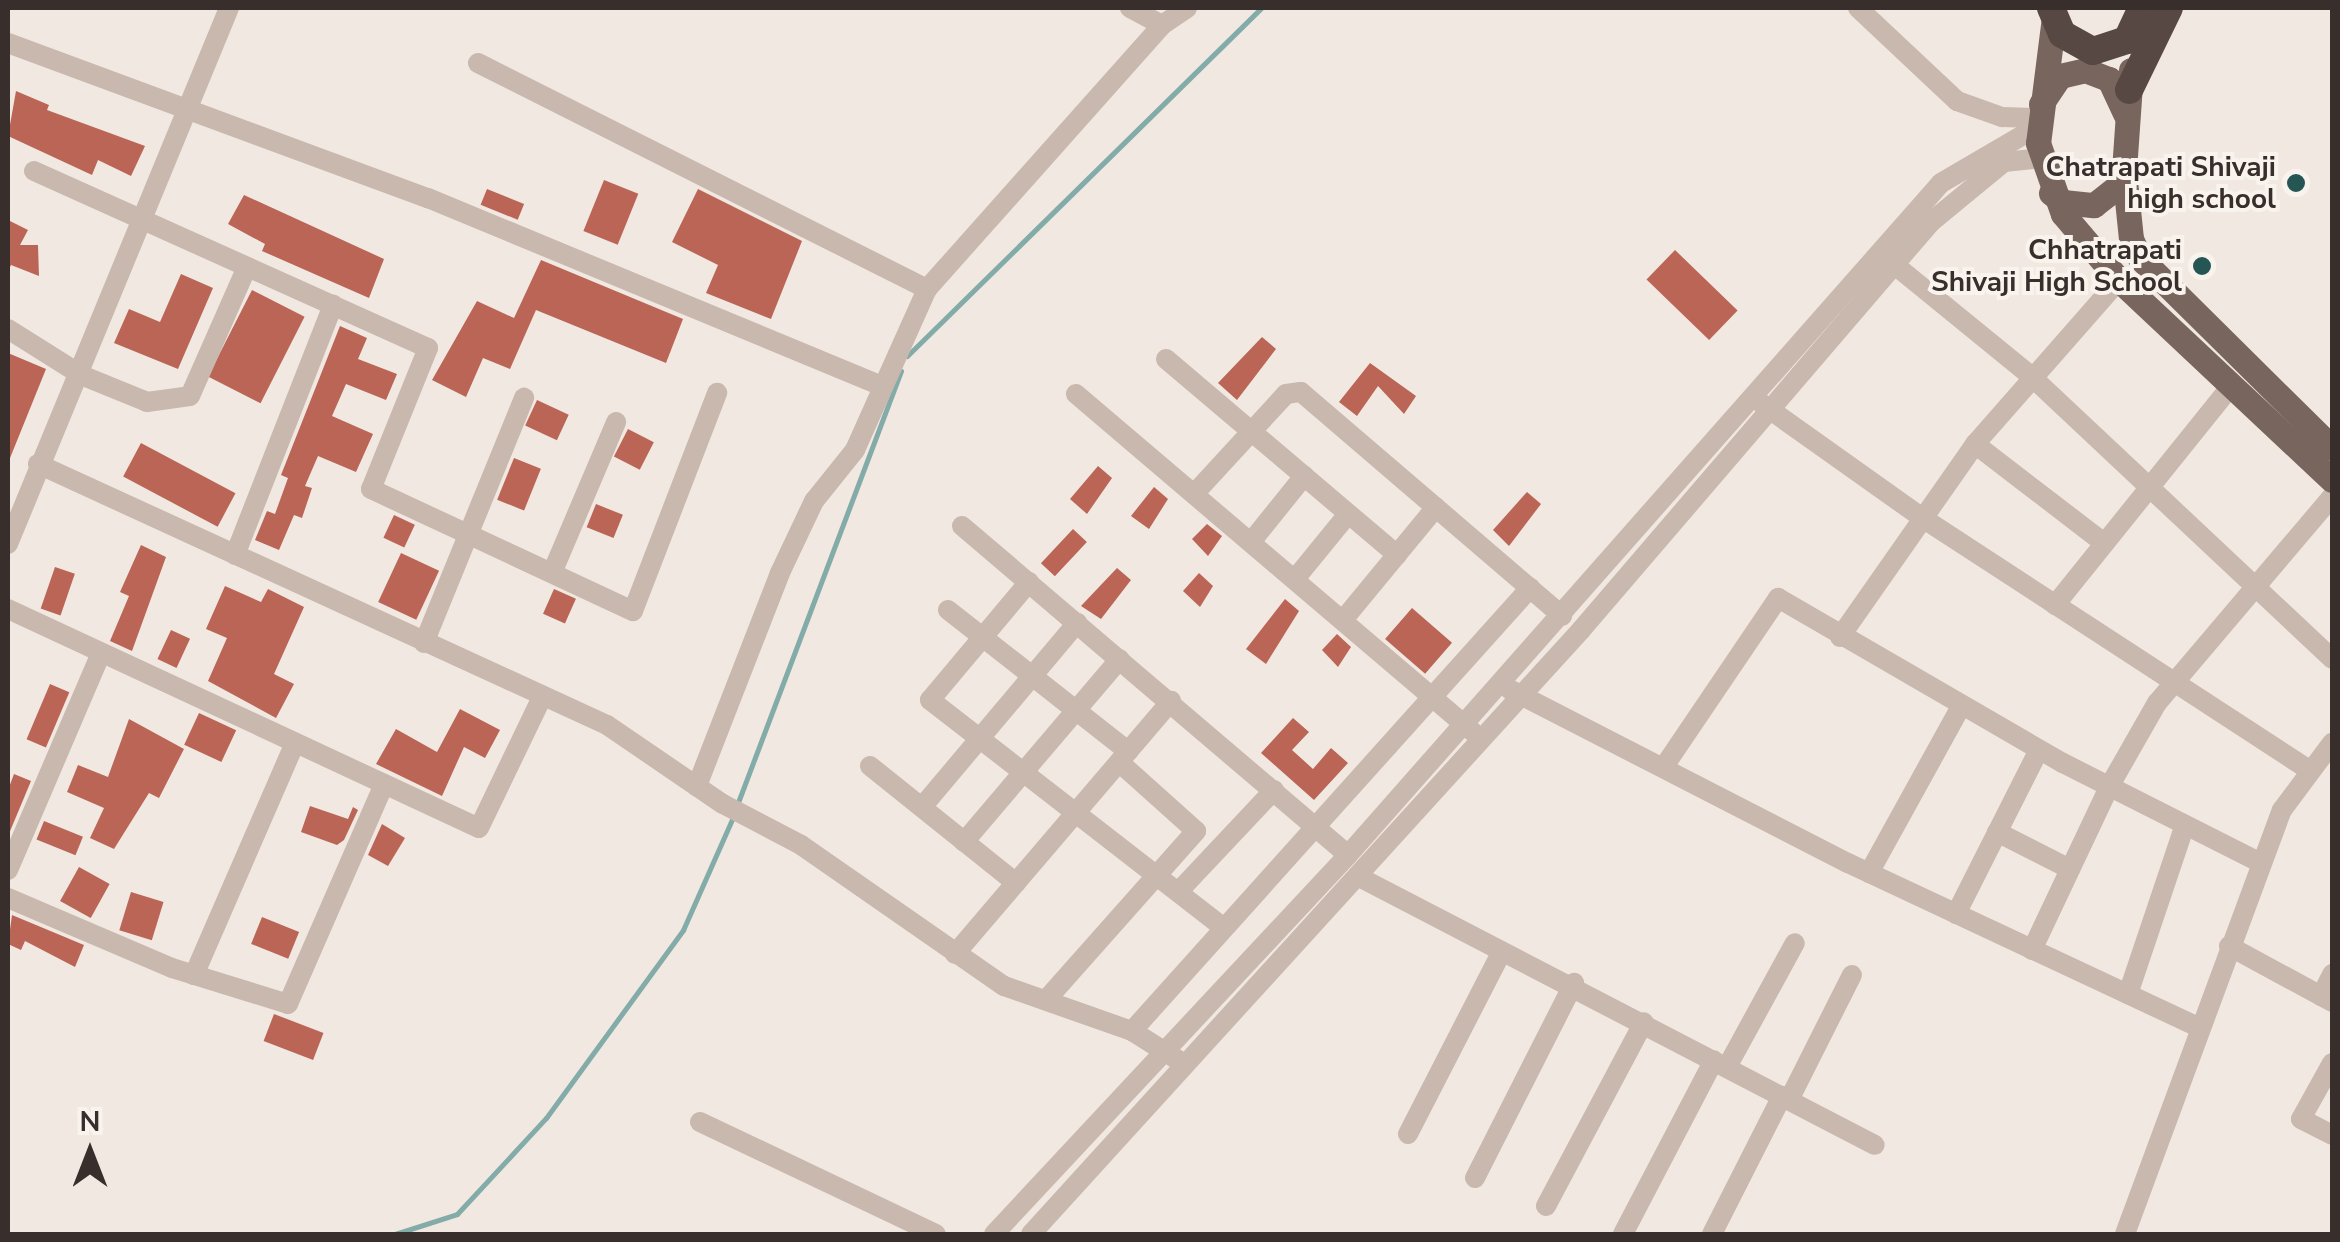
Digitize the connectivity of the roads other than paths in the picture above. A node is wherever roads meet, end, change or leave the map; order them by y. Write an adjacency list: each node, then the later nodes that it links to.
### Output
1 (229, 8): 12 (street)
2 (1130, 8): 8 (street)
3 (1187, 8): 8 (street)
4 (1858, 8): 14 (street)
5 (2169, 8): 11 (highway)
6 (2054, 11): 7 (highway); 14 (main road)
7 (2140, 16): 11 (main road)
8 (1162, 25): 23 (street)
9 (8, 43): 12 (street)
10 (478, 63): 23 (street)
11 (2129, 90): 13 (main road)
12 (186, 109): 19 (street); 29 (street)
13 (2127, 120): 14 (main road); 17 (main road)
14 (2037, 123): 15 (main road); 20 (street)
15 (2040, 158): 18 (main road); 20 (street)
16 (34, 171): 19 (street)
17 (2124, 171): 18 (main road); 39 (main road)
18 (2051, 193): 22 (main road)
19 (146, 221): 21 (street); 27 (street)
20 (1888, 259): 28 (street); 33 (street); 35 (street)
21 (247, 267): 24 (street); 27 (street)
22 (2119, 280): 28 (street); 30 (main road)
23 (926, 289): 29 (street)
24 (332, 305): 50 (street); 54 (street)
25 (8, 329): 27 (street)
26 (1166, 358): 37 (street)
27 (81, 375): 40 (street)
28 (2032, 376): 38 (street); 43 (street)
29 (879, 385): 94 (street)
30 (2232, 385): 42 (main road); 43 (street)
31 (718, 393): 56 (street)
32 (1076, 394): 44 (street)
33 (1752, 396): 35 (street); 64 (street)
34 (524, 398): 50 (street)
35 (1772, 411): 48 (street); 78 (street)
36 (616, 422): 56 (street)
37 (1252, 432): 41 (street); 44 (street); 46 (street)
38 (1975, 444): 48 (street); 52 (street)
39 (2332, 448)
40 (38, 464): 53 (street); 54 (street)
41 (1304, 476): 47 (street); 51 (street)
42 (2332, 480)
43 (2148, 486): 52 (street); 59 (street)
44 (1194, 494): 51 (street)
45 (2332, 498): 59 (street)
46 (1436, 507): 55 (street); 60 (street)
47 (1348, 514): 55 (street); 57 (street)
48 (1921, 517): 61 (street); 68 (street)
49 (962, 526): 58 (street)
50 (468, 534): 56 (street); 69 (street)
51 (1251, 542): 57 (street)
52 (2104, 543): 61 (street)
53 (8, 544)
54 (235, 555): 69 (street)
55 (1397, 555): 65 (street)
56 (552, 573)
57 (1296, 580): 65 (street)
58 (1029, 582): 66 (street); 67 (street)
59 (2256, 587): 72 (street); 74 (street)
60 (1530, 588): 64 (street); 77 (street)
61 (2055, 604): 74 (street)
62 (8, 610): 70 (street)
63 (948, 610): 67 (street)
64 (1562, 616): 75 (street)
65 (1343, 620): 77 (street)
66 (1076, 622): 71 (street); 73 (street)
67 (983, 637): 73 (street); 83 (street)
68 (1840, 637): 80 (street); 89 (street)
69 (424, 642): 76 (street)
70 (101, 653): 85 (street); 106 (street)
71 (1120, 659): 79 (street); 81 (street)
72 (2332, 659)
73 (1031, 675): 81 (street); 83 (street)
74 (2174, 682): 91 (street); 95 (street)
75 (1502, 683): 78 (street); 82 (street)
76 (542, 697): 93 (street); 94 (street)
77 (1436, 698): 82 (street); 100 (street)
78 (1520, 698): 84 (street); 89 (street)
79 (1171, 701): 88 (street); 96 (street)
80 (1960, 706): 87 (street); 107 (street)
81 (1076, 710): 88 (street); 92 (street)
82 (1464, 724): 84 (street); 103 (street)
83 (978, 737): 92 (street); 97 (street)
84 (1481, 740): 109 (street)
85 (295, 743): 93 (street); 121 (street)
86 (2332, 743): 91 (street)
87 (2038, 750): 95 (street); 101 (street)
88 (1124, 756): 98 (street); 108 (street)
89 (1666, 765): 107 (street)
90 (870, 766): 97 (street)
91 (2311, 771): 104 (street)
92 (1023, 772): 98 (street); 102 (street)
93 (384, 784): 121 (street)
94 (697, 786): 118 (street)
95 (2108, 786): 99 (street); 105 (street)
96 (1274, 790): 100 (street); 111 (street)
97 (922, 808): 102 (street)
98 (1076, 813): 108 (street); 110 (street)
99 (2186, 825): 104 (street); 124 (street)
100 (1317, 828): 103 (street); 114 (street)
101 (1997, 832): 105 (street); 113 (street)
102 (964, 842): 110 (street)
103 (1348, 855): 130 (street)
104 (2261, 864): 116 (street)
105 (2070, 869): 117 (street)
106 (8, 870)
107 (1870, 873): 113 (street)
108 (1156, 875): 111 (street); 126 (street)
109 (1359, 876): 119 (street); 133 (street)
110 (1016, 883): 118 (street)
111 (1178, 892): 114 (street)
112 (8, 898): 121 (street)
113 (1956, 914): 117 (street)
114 (1224, 928): 129 (street)
115 (1794, 943): 131 (street)
116 (2229, 946): 125 (street); 128 (street)
117 (2032, 950): 124 (street)
118 (955, 954): 126 (street)
119 (1501, 954): 123 (street); 136 (street)
120 (2332, 974): 125 (street)
121 (194, 975)
122 (1852, 975): 134 (street)
123 (1574, 983): 127 (street); 139 (street)
124 (2128, 994): 128 (street)
125 (2327, 999)
126 (1046, 1000): 129 (street)
127 (1644, 1022): 131 (street); 140 (street)
128 (2198, 1028): 146 (street)
129 (1132, 1031): 130 (street)
130 (1168, 1051): 133 (street); 142 (street)
131 (1720, 1063): 134 (street); 144 (street)
132 (2332, 1063): 137 (street)
133 (1186, 1069): 143 (street)
134 (1785, 1098): 138 (street); 145 (street)
135 (700, 1122): 141 (street)
136 (1408, 1134)
137 (2332, 1135)
138 (1874, 1145)
139 (1475, 1178)
140 (1546, 1206)
141 (936, 1234)
142 (994, 1234)
143 (1031, 1234)
144 (1624, 1234)
145 (1712, 1234)
146 (2125, 1234)

